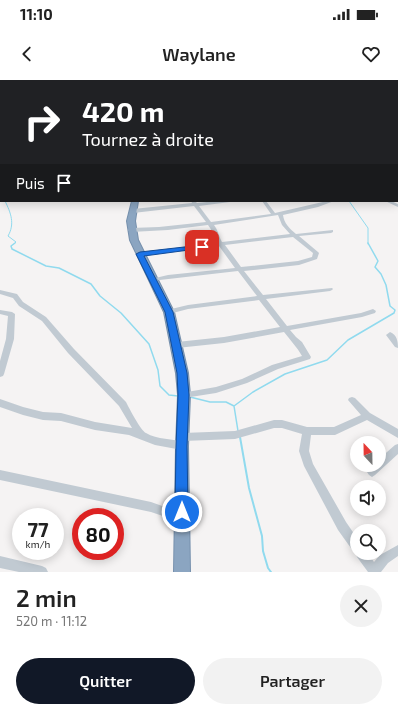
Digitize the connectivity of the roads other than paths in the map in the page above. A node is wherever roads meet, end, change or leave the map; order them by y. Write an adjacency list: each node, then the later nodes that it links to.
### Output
1 (212, 202): 4 (street)
2 (265, 202): 6 (street)
3 (328, 202): 6 (street)
4 (194, 203): 5 (street); 7 (street)
5 (134, 206): 8 (highway)
6 (277, 215): 7 (street); 10 (street)
7 (210, 224): 8 (street); 11 (street)
8 (132, 230): 12 (highway)
9 (331, 232): 10 (street)
10 (296, 236): 11 (street); 13 (street)
11 (220, 244): 12 (street); 13 (street)
12 (140, 254): 14 (highway)
13 (241, 270): 14 (street); 17 (street)
14 (153, 280): 20 (highway)
15 (330, 288): 17 (street)
16 (0, 292): 32 (street)
17 (260, 296): 20 (street); 21 (street)
18 (373, 311): 21 (street)
19 (0, 312): 25 (street)
20 (169, 312): 23 (highway)
21 (286, 328): 23 (street); 26 (street)
22 (390, 335): 24 (street)
23 (177, 345): 26 (highway)
24 (398, 345)
25 (0, 374)
26 (184, 395): 33 (highway)
27 (352, 400): 29 (street)
28 (0, 403): 32 (street)
29 (367, 416): 30 (street); 31 (street)
30 (307, 431): 33 (street); 38 (street)
31 (398, 434)
32 (141, 436): 33 (street)
33 (182, 442): 37 (highway)
34 (398, 448): 35 (street)
35 (386, 459)
36 (0, 475): 37 (street)
37 (182, 512): 44 (highway)
38 (350, 537)
39 (398, 550): 42 (street)
40 (366, 560): 42 (street)
41 (0, 562): 43 (street)
42 (374, 571)
43 (42, 572)
44 (182, 572)

